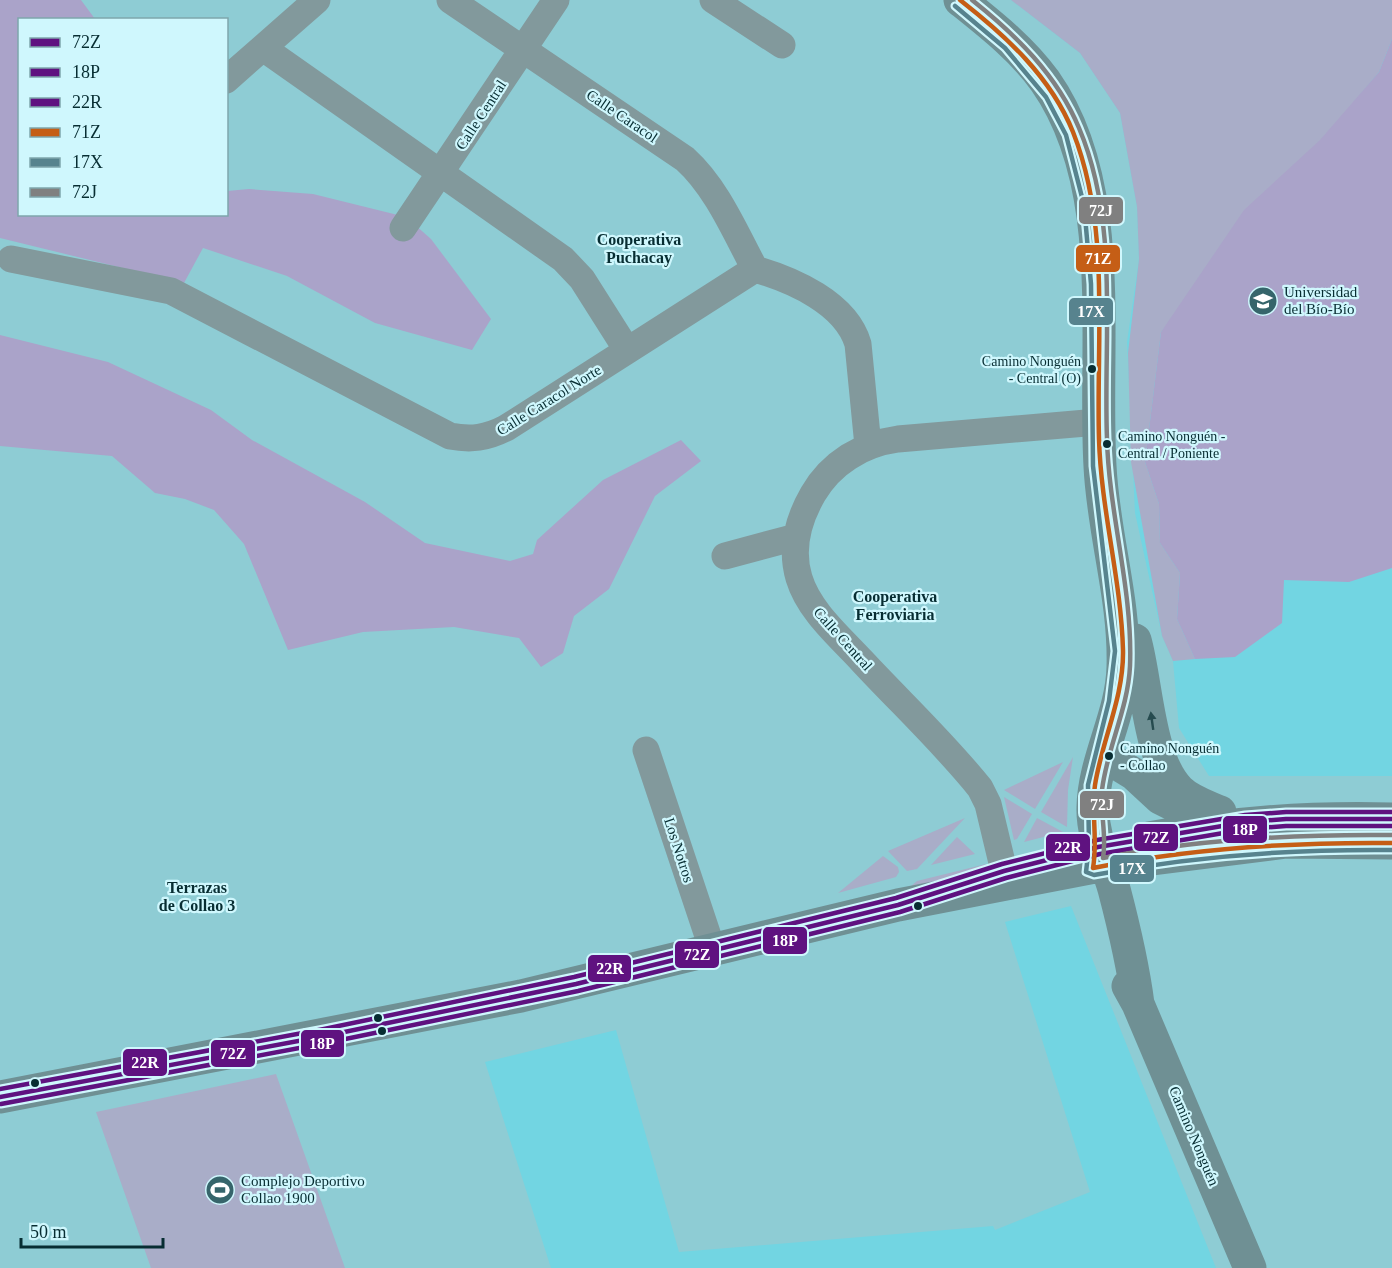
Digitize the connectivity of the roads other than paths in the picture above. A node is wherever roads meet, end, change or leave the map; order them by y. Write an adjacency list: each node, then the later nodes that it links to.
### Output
1 (317, 0): 7 (street)
2 (450, 0): 8 (street, Calle Caracol)
3 (556, 0): 8 (street, Calle Central)
4 (712, 0): 6 (street)
5 (960, 0): 15 (main road, Camino Nonguén)
6 (782, 45)
7 (263, 48): 9 (street); 10 (street)
8 (524, 50): 10 (street, Calle Central); 13 (street, Calle Caracol)
9 (228, 78)
10 (441, 175): 11 (street, Calle Central); 14 (street)
11 (404, 228)
12 (11, 259): 14 (street, Calle Caracol Norte)
13 (755, 268): 14 (street, Calle Caracol Norte); 16 (street)
14 (627, 351)
15 (1098, 422): 16 (street, Calle Central); 19 (main road, Camino Nonguén)
16 (868, 446): 17 (street, Calle Central)
17 (796, 537): 18 (street); 27 (street, Calle Central)
18 (725, 556)
19 (1117, 593): 21 (main road, Camino Nonguén); 22 (main road, one-way to 19)
20 (646, 750): 29 (street, Los Notros)
21 (1103, 755): 22 (main road); 26 (main road, Camino Nonguén)
22 (1220, 812): 23 (main road)
23 (1286, 819): 24 (main road); 26 (main road)
24 (1392, 819)
25 (1392, 843): 26 (main road)
26 (1099, 860): 27 (main road); 28 (main road); 31 (main road, Camino Nonguén)
27 (1004, 871): 28 (main road)
28 (898, 905): 29 (main road)
29 (712, 951): 30 (main road)
30 (0, 1097)
31 (1250, 1268)

